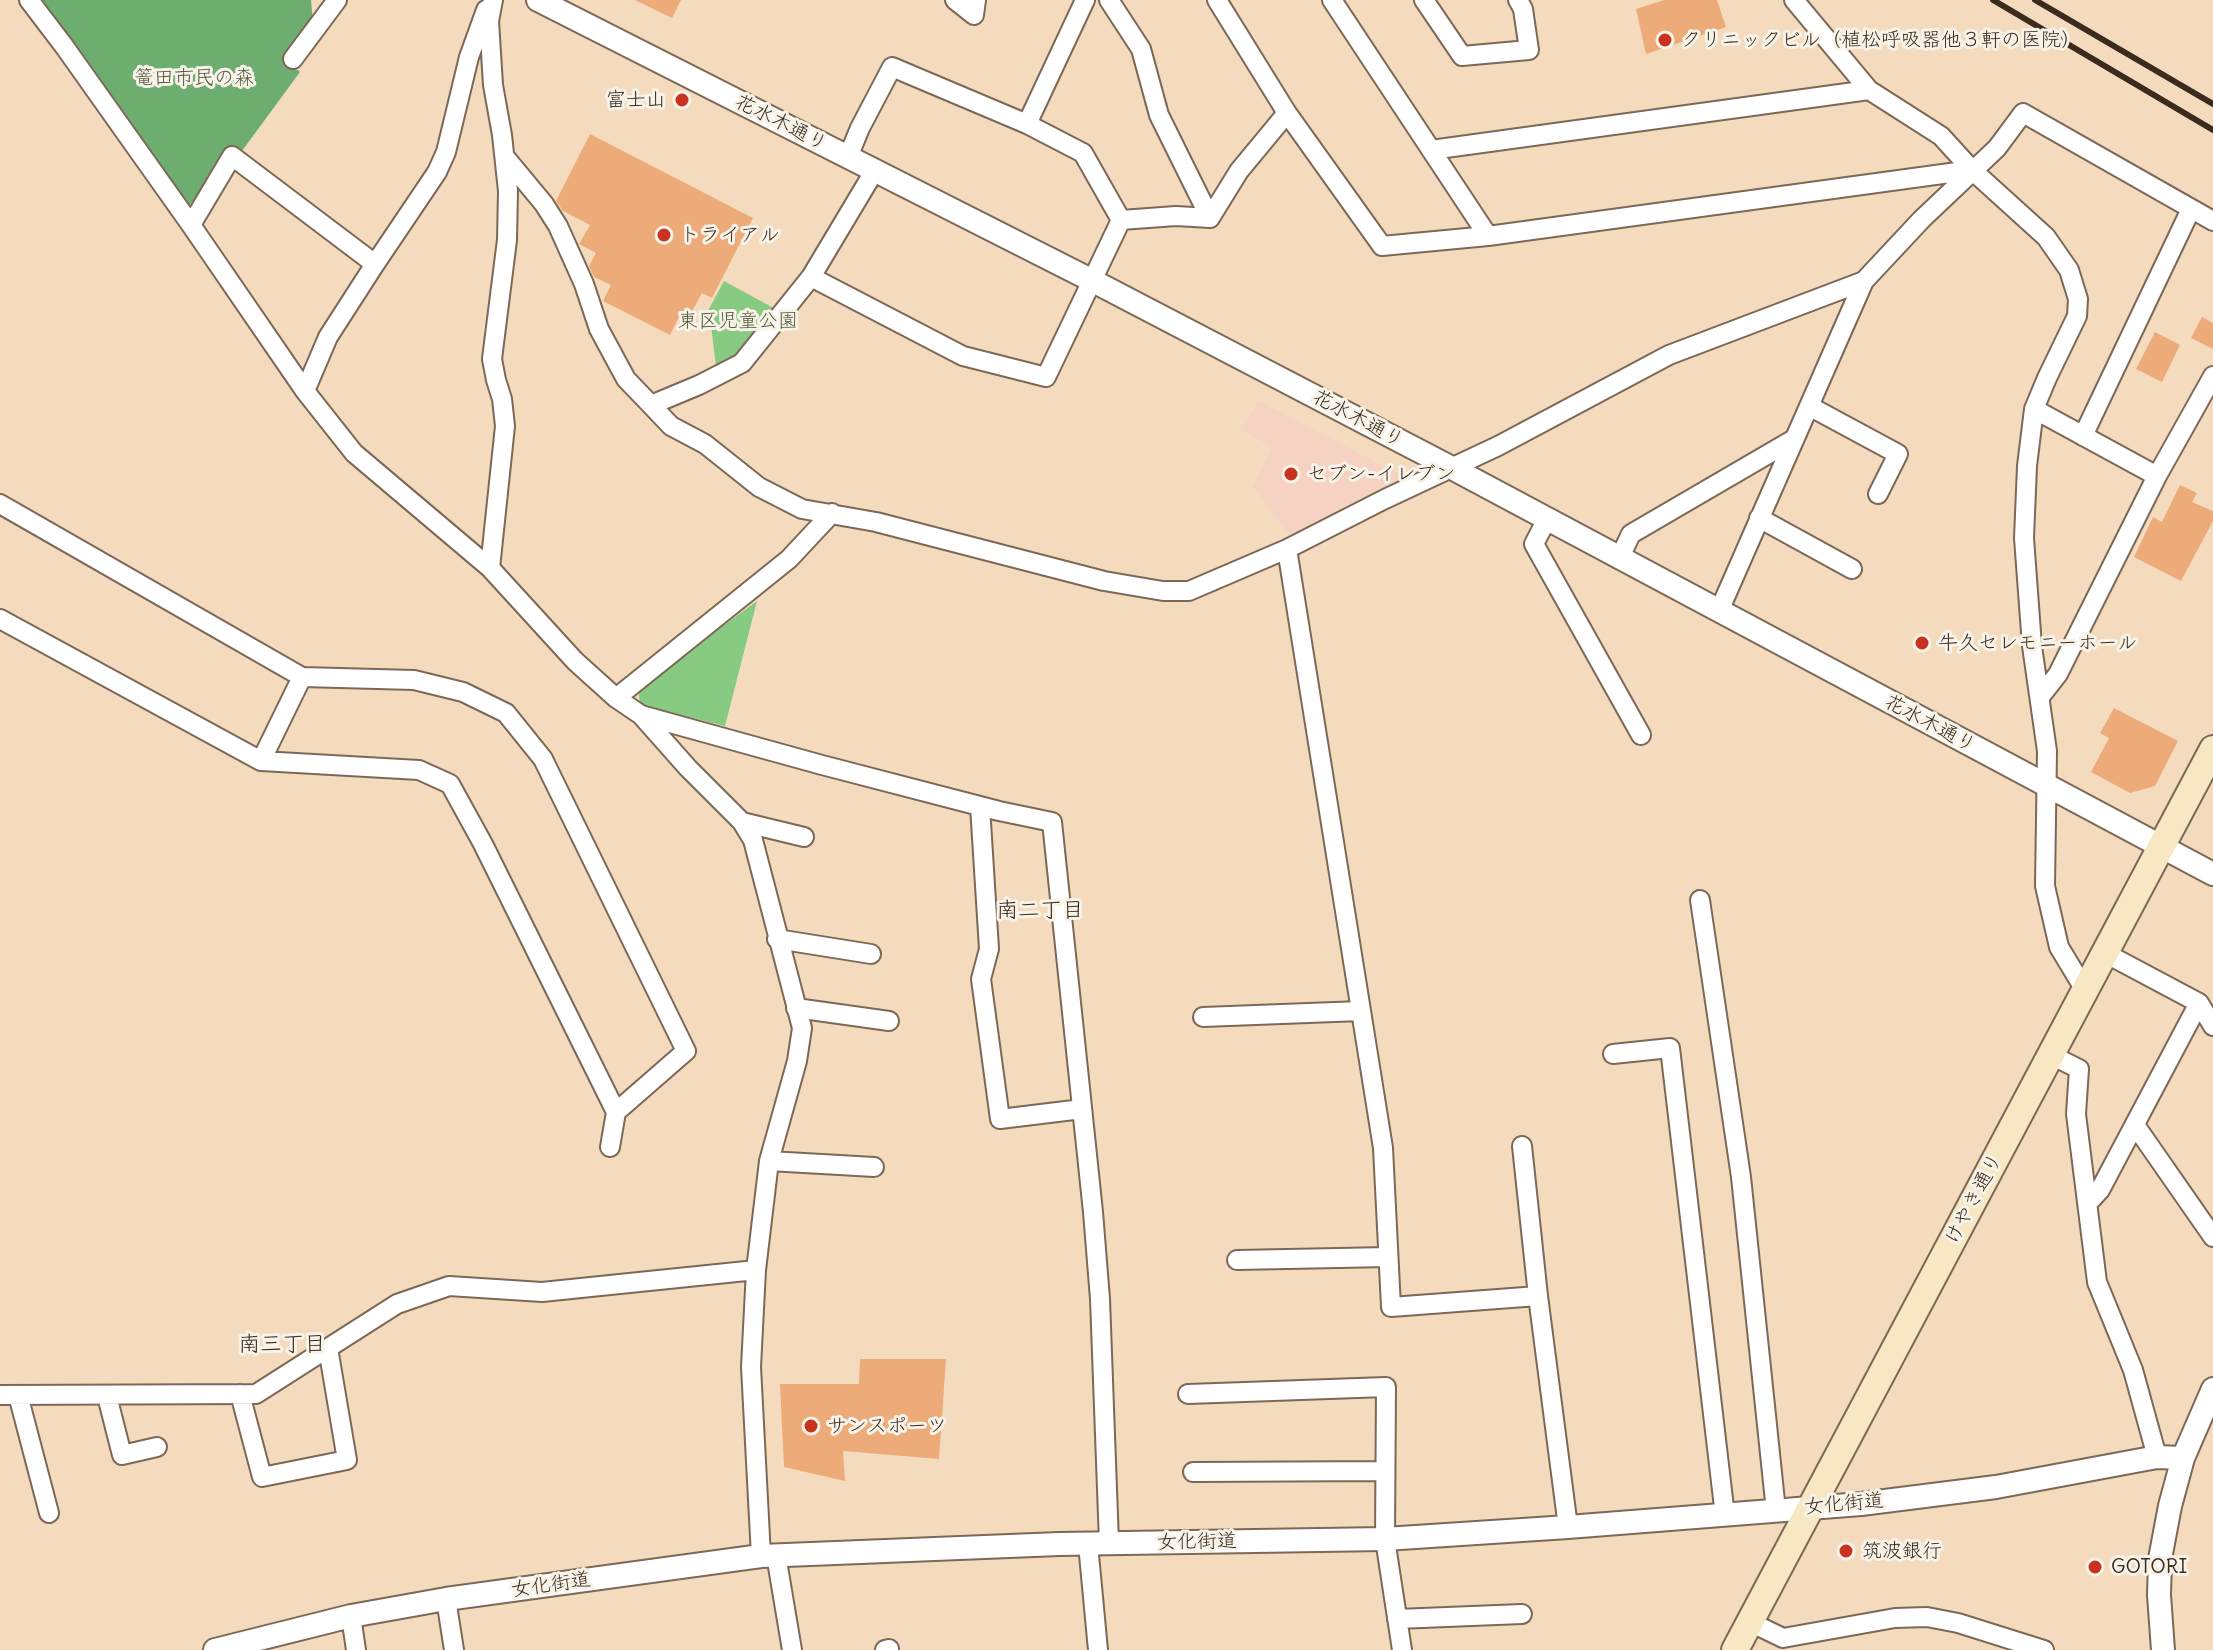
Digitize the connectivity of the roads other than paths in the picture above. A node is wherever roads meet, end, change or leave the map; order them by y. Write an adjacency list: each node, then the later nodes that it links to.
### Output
1 (29, 0): 28 (street)
2 (337, 0): 15 (street)
3 (491, 0): 20 (street); 30 (street)
4 (538, 0): 21 (street, 花水木通り)
5 (955, 0): 6 (street)
6 (976, 0)
7 (1085, 0): 18 (street)
8 (1109, 0): 25 (street)
9 (1240, 0): 14 (street)
10 (1332, 0): 19 (street)
11 (1424, 0): 12 (street)
12 (1518, 0)
13 (1794, 0): 16 (street)
14 (1219, 3): 17 (street)
15 (293, 59)
16 (1869, 90): 19 (street); 23 (street)
17 (1287, 113): 25 (street); 29 (street)
18 (1027, 124): 21 (street); 26 (street)
19 (1431, 150): 29 (street)
20 (505, 157): 36 (street); 50 (street)
21 (848, 157): 22 (street, 花水木通り)
22 (875, 170): 31 (street); 32 (street, 花水木通り)
23 (1972, 170): 24 (street); 29 (street); 33 (street); 38 (street)
24 (2191, 209): 27 (street); 39 (street)
25 (1210, 218): 26 (street)
26 (1121, 220): 32 (street)
27 (2213, 221)
28 (191, 225): 30 (street); 35 (street)
29 (1488, 236)
30 (375, 264): 35 (street)
31 (811, 277): 32 (street); 36 (street)
32 (1093, 281): 41 (street, 花水木通り)
33 (1864, 281): 37 (street); 41 (street)
34 (2213, 376): 42 (street)
35 (305, 391): 50 (street)
36 (651, 405): 45 (street)
37 (1809, 406): 40 (street); 43 (street)
38 (2034, 409): 39 (street); 55 (street)
39 (2083, 436): 42 (street)
40 (1794, 439): 46 (street); 49 (street)
41 (1450, 467): 47 (street, 花水木通り); 48 (street)
42 (2157, 476): 55 (street)
43 (1878, 494)
44 (0, 504): 54 (street)
45 (832, 513): 48 (street); 56 (street)
46 (1759, 518): 51 (street); 52 (street)
47 (1547, 519): 49 (street, 花水木通り); 58 (street)
48 (1287, 549): 74 (street)
49 (1619, 559): 52 (street, 花水木通り)
50 (490, 568): 56 (street)
51 (1852, 569)
52 (1719, 611): 61 (street, 花水木通り)
53 (0, 619): 60 (street)
54 (302, 677): 60 (street); 81 (street)
55 (2040, 697): 61 (street)
56 (616, 698): 57 (street)
57 (641, 715): 62 (street); 63 (street)
58 (1641, 735)
59 (2213, 749): 65 (main road, けやき通り)
60 (261, 761): 81 (street)
61 (2046, 786): 65 (street, 花水木通り); 71 (street)
62 (980, 806): 80 (street); 80 (street)
63 (742, 822): 64 (street); 68 (street)
64 (804, 837)
65 (2161, 847): 66 (street, 花水木通り); 69 (main road, けやき通り)
66 (2213, 874)
67 (1700, 900): 105 (street)
68 (777, 939): 70 (street); 73 (street)
69 (2105, 953): 71 (main road, けやき通り); 72 (street)
70 (871, 954)
71 (2085, 990): 79 (main road, けやき通り)
72 (2199, 1003): 77 (street); 82 (street)
73 (796, 1008): 76 (street); 85 (street)
74 (1361, 1011): 75 (street); 89 (street)
75 (1203, 1017)
76 (889, 1021)
77 (2213, 1026)
78 (1613, 1054): 107 (street)
79 (2051, 1055): 87 (street); 104 (main road, けやき通り)
80 (1082, 1109): 110 (street)
81 (616, 1112): 84 (street)
82 (2135, 1125): 87 (street); 88 (street)
83 (1522, 1146): 92 (street)
84 (610, 1147)
85 (769, 1161): 86 (street); 91 (street)
86 (874, 1167)
87 (2088, 1203): 100 (street)
88 (2213, 1237)
89 (1388, 1257): 90 (street); 92 (street)
90 (1237, 1260)
91 (756, 1270): 93 (street); 111 (street)
92 (1538, 1296): 108 (street)
93 (328, 1348): 94 (street); 94 (street)
94 (240, 1394): 98 (street)
95 (1188, 1394): 102 (street)
96 (2212, 1394): 101 (street)
97 (9, 1395): 98 (street); 106 (street)
98 (107, 1396): 99 (street)
99 (157, 1447)
100 (2157, 1457): 101 (street, 女化街道); 104 (street, 女化街道)
101 (2183, 1458): 127 (street)
102 (1385, 1471): 103 (street); 109 (street)
103 (1193, 1472)
104 (1811, 1508): 105 (street, 女化街道); 116 (main road, けやき通り)
105 (1776, 1511): 107 (street, 女化街道)
106 (49, 1513)
107 (1725, 1516): 108 (street, 女化街道)
108 (1568, 1527): 109 (street, 女化街道)
109 (1385, 1539): 110 (street, 女化街道); 115 (street)
110 (1098, 1544): 111 (street, 女化街道); 123 (street)
111 (768, 1556): 112 (street, 女化街道); 122 (street)
112 (446, 1599): 114 (street, 女化街道); 121 (street)
113 (1522, 1614): 115 (street)
114 (351, 1616): 118 (street, 女化街道); 120 (street)
115 (1397, 1619): 124 (street)
116 (1750, 1622): 117 (street); 125 (main road, けやき通り)
117 (1784, 1644): 126 (street)
118 (258, 1645): 119 (street, 女化街道)
119 (215, 1650)
120 (356, 1650)
121 (454, 1650)
122 (792, 1650)
123 (1098, 1650)
124 (1402, 1650)
125 (1735, 1650)
126 (2044, 1650)
127 (2163, 1650)

